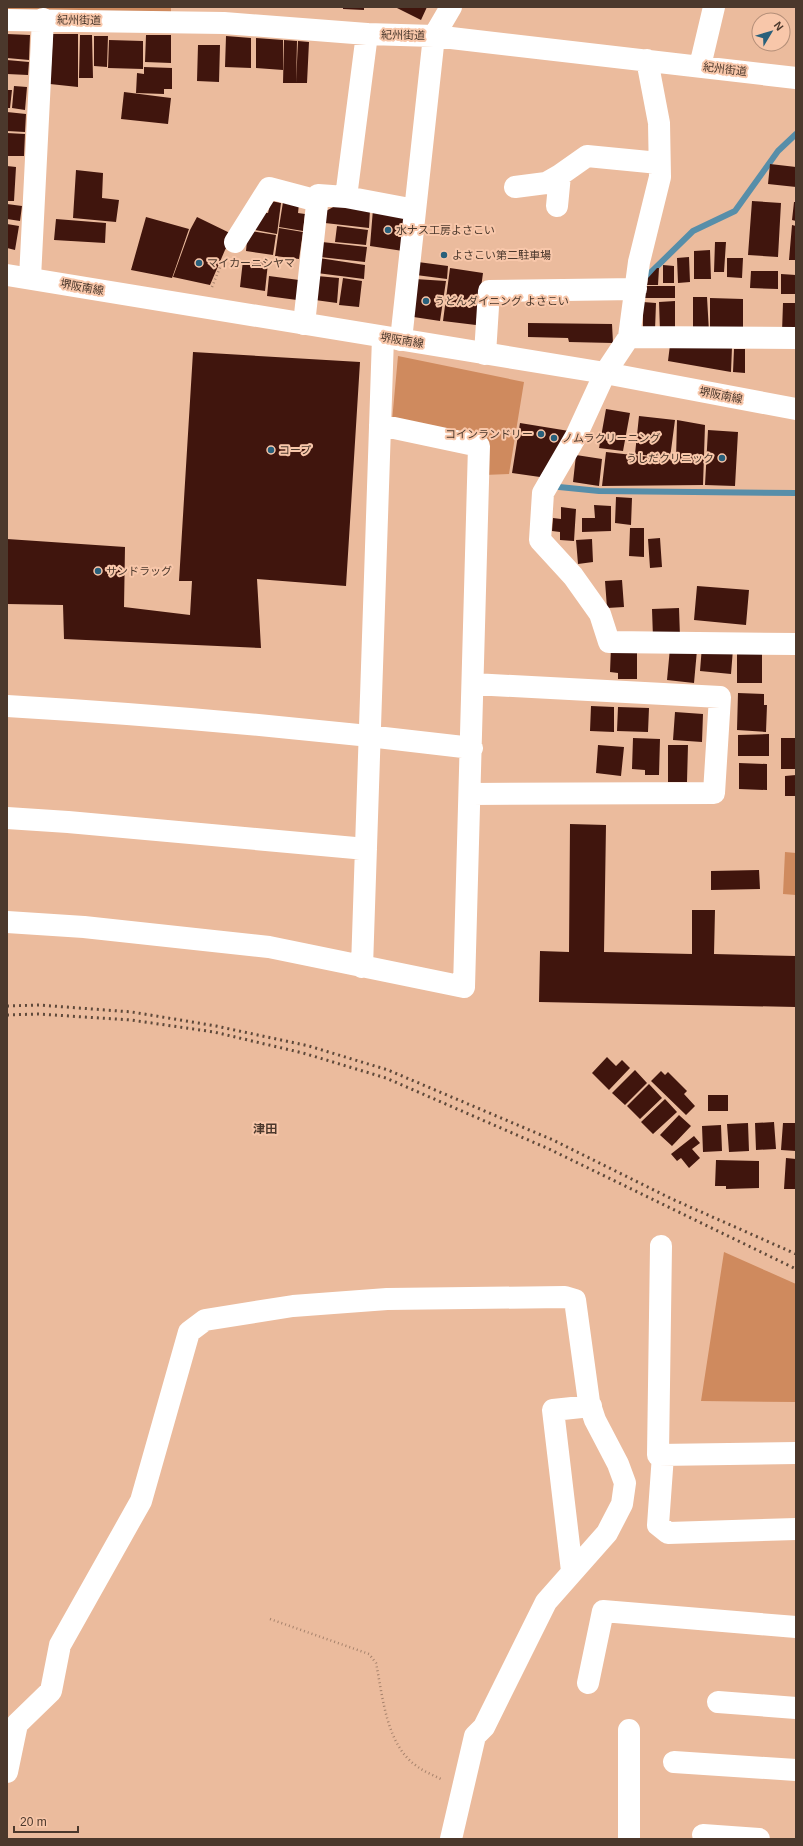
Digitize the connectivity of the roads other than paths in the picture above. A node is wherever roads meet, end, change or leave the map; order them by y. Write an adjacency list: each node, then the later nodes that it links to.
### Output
1 (451, 7): 7 (street)
2 (714, 7): 9 (street)
3 (224, 15): 4 (street, 紀州街道); 6 (street, 紀州街道)
4 (43, 19): 5 (street, 紀州街道); 20 (street)
5 (7, 20)
6 (367, 34): 7 (street, 紀州街道); 14 (street)
7 (434, 36): 8 (street, 紀州街道); 17 (street)
8 (647, 60): 9 (street, 紀州街道); 11 (street)
9 (700, 66): 10 (street, 紀州街道)
10 (796, 78)
11 (659, 163): 12 (street); 21 (street)
12 (560, 175): 13 (street); 16 (street)
13 (515, 187)
14 (346, 197): 15 (street); 17 (street)
15 (318, 201): 18 (street); 22 (street)
16 (557, 206)
17 (415, 210): 25 (street)
18 (235, 242)
19 (7, 275): 20 (street, 堺阪南線)
20 (30, 278): 22 (street, 堺阪南線)
21 (636, 289): 23 (street); 26 (street)
22 (304, 324): 25 (street, 堺阪南線)
23 (629, 337): 24 (street); 27 (street)
24 (796, 338)
25 (392, 339): 26 (street, 堺阪南線); 29 (street)
26 (485, 354): 27 (street, 堺阪南線)
27 (605, 373): 28 (street, 堺阪南線); 30 (street)
28 (796, 409)
29 (380, 425): 31 (street); 33 (street)
30 (796, 644)
31 (473, 684): 34 (street); 35 (street)
32 (7, 706): 33 (street)
33 (370, 735): 34 (street); 37 (street)
34 (472, 748): 35 (street)
35 (470, 794): 39 (street)
36 (7, 818): 37 (street)
37 (366, 849): 39 (street)
38 (7, 922): 39 (street)
39 (362, 967)
40 (661, 1246): 43 (street)
41 (591, 1406): 45 (street); 45 (street); 53 (street)
42 (796, 1453): 43 (street)
43 (663, 1455): 44 (street)
44 (796, 1530)
45 (572, 1571): 55 (street)
46 (796, 1628): 47 (street)
47 (588, 1683)
48 (718, 1702): 49 (street)
49 (796, 1708)
50 (629, 1730): 56 (street)
51 (674, 1762): 52 (street)
52 (796, 1770)
53 (7, 1772)
54 (703, 1835): 57 (street)
55 (451, 1839)
56 (629, 1839)
57 (759, 1839)

